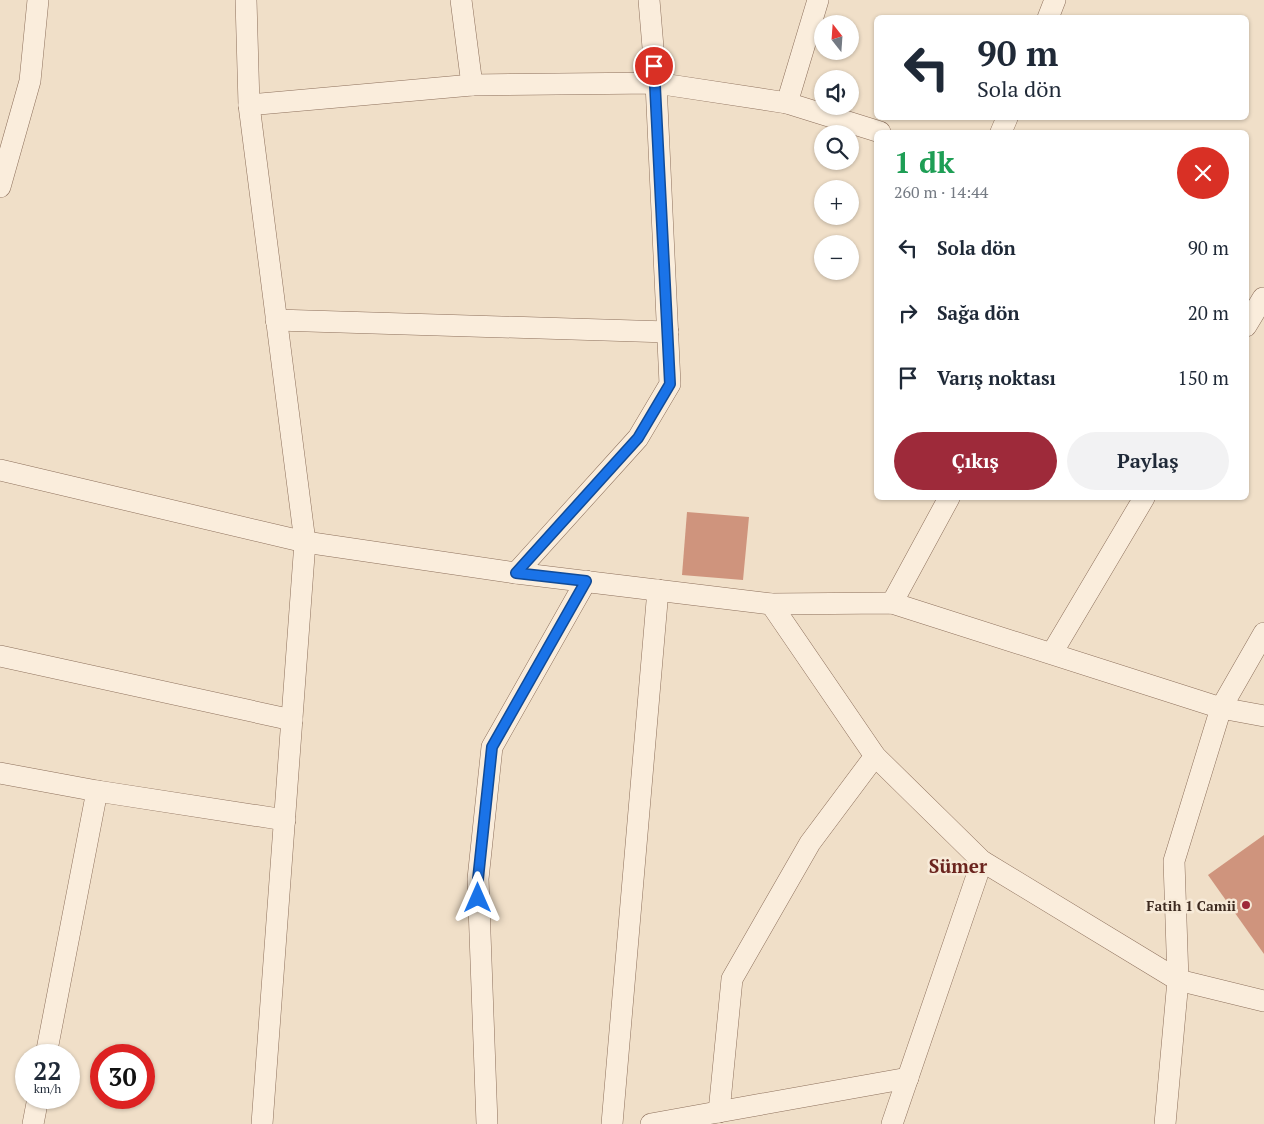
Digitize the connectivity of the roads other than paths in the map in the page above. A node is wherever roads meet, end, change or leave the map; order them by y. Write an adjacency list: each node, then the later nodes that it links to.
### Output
1 (38, 0): 13 (street)
2 (246, 0): 11 (street)
3 (461, 0): 9 (street)
4 (649, 0): 8 (street)
5 (818, 0): 10 (street)
6 (1055, 0): 7 (street)
7 (1049, 15)
8 (656, 83): 9 (street); 10 (street); 17 (street)
9 (472, 85): 11 (street)
10 (788, 104): 12 (street)
11 (249, 105): 16 (street)
12 (874, 130)
13 (0, 187)
14 (1258, 296): 15 (street)
15 (1249, 318)
16 (276, 320): 17 (street); 21 (street)
17 (668, 332): 22 (street)
18 (0, 470): 21 (street)
19 (947, 500): 25 (street)
20 (1143, 500): 28 (street)
21 (305, 542): 22 (street); 32 (street)
22 (516, 573): 23 (street)
23 (586, 581): 24 (street); 46 (street)
24 (658, 590): 26 (street); 47 (street)
25 (892, 603): 26 (street); 28 (street)
26 (771, 604): 33 (street)
27 (1264, 633): 30 (street)
28 (1052, 653): 30 (street)
29 (0, 656): 32 (street)
30 (1220, 708): 31 (street); 38 (street)
31 (1264, 716)
32 (292, 720): 36 (street)
33 (874, 756): 37 (street); 43 (street)
34 (0, 773): 35 (street)
35 (97, 791): 36 (street); 40 (street)
36 (285, 820): 45 (street)
37 (982, 861): 38 (street); 41 (street)
38 (1178, 980): 39 (street); 50 (street)
39 (1264, 1001)
40 (48, 1044)
41 (908, 1078): 43 (street); 49 (street)
42 (36, 1109): 44 (street)
43 (719, 1112): 48 (street)
44 (33, 1124)
45 (262, 1124)
46 (487, 1124)
47 (612, 1124)
48 (650, 1124)
49 (892, 1124)
50 (1165, 1124)

